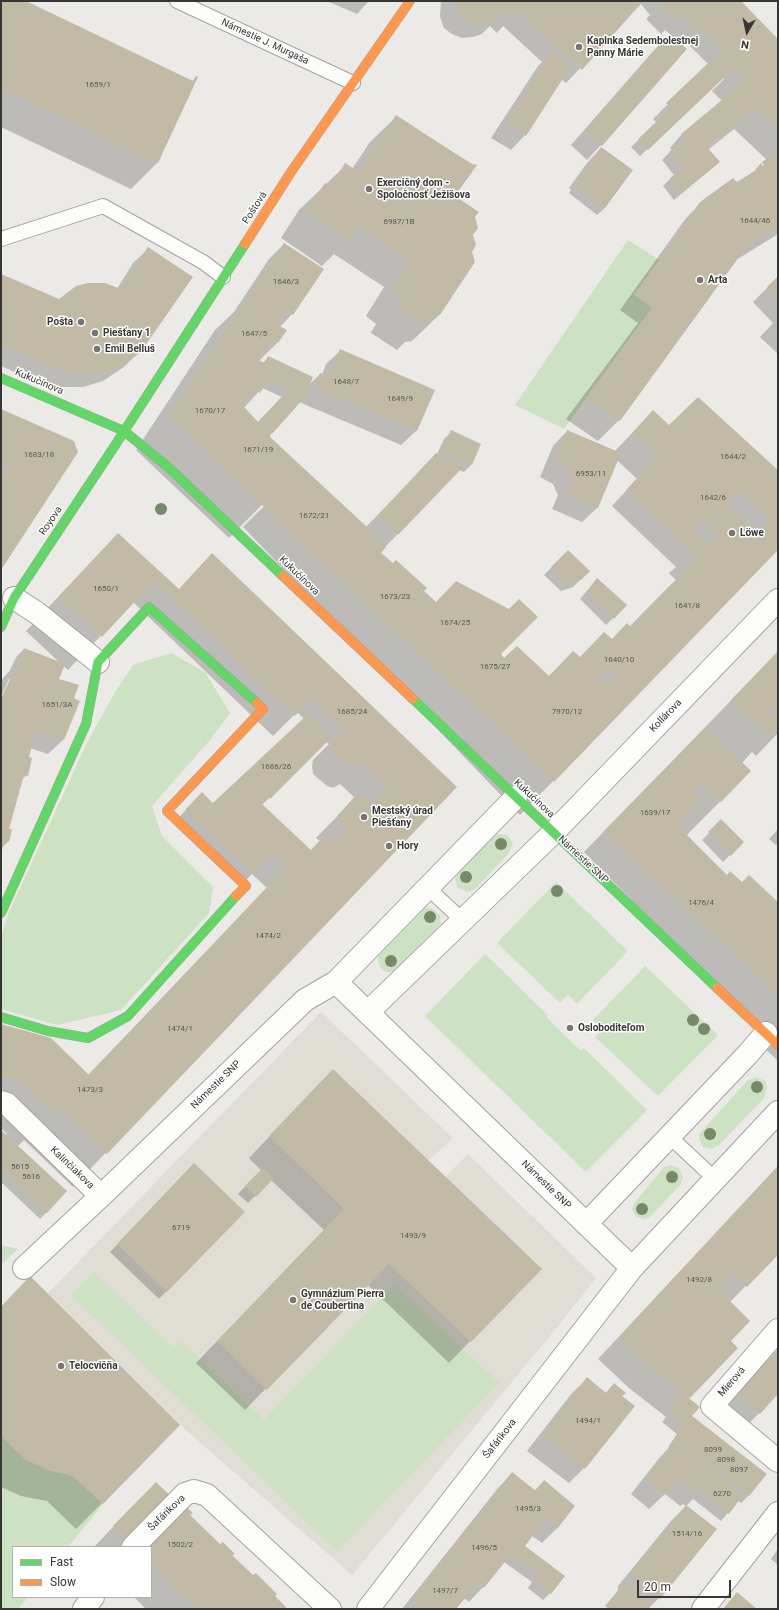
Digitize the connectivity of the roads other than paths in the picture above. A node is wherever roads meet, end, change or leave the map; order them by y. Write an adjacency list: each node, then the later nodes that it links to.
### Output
1 (177, 1): 3 (lane, Námestie J. Murgaša)
2 (410, 1): 3 (street, Poštová)
3 (353, 83): 5 (street, Poštová)
4 (1, 239): 5 (lane)
5 (224, 277): 7 (street, Poštová)
6 (1, 378): 7 (street, Kukučínova)
7 (124, 431): 8 (street, Royova); 12 (street, Kukučínova)
8 (14, 598): 10 (street, Royova); 11 (street)
9 (778, 600): 13 (street, Kollárova)
10 (1, 627)
11 (98, 662): 15 (street); 19 (street)
12 (516, 797): 13 (street, Kukučínova); 14 (street, Námestie SNP)
13 (554, 832): 16 (street, Námestie SNP); 20 (street, Námestie SNP)
14 (427, 887): 16 (lane); 17 (street, Námestie SNP)
15 (1, 913)
16 (462, 920): 18 (street, Námestie SNP)
17 (336, 982): 18 (street, Námestie SNP); 25 (street, Námestie SNP)
18 (368, 1012): 26 (street, Námestie SNP)
19 (1, 1017)
20 (772, 1039): 23 (street, Námestie SNP)
21 (1, 1102): 25 (street, Kalinčiakova)
22 (778, 1112): 24 (street)
23 (669, 1136): 24 (lane); 26 (street, Námestie SNP)
24 (715, 1179): 28 (street)
25 (101, 1196): 27 (street, Kalinčiakova)
26 (586, 1224): 28 (street, Námestie SNP)
27 (24, 1268)
28 (632, 1268): 36 (street, Šafárikova)
29 (778, 1330): 30 (street, Mierová)
30 (778, 1461)
31 (778, 1513): 37 (street)
32 (134, 1546): 35 (street, Šafárikova)
33 (92, 1598): 34 (street)
34 (84, 1609)
35 (330, 1609)
36 (368, 1609)
37 (702, 1609)

